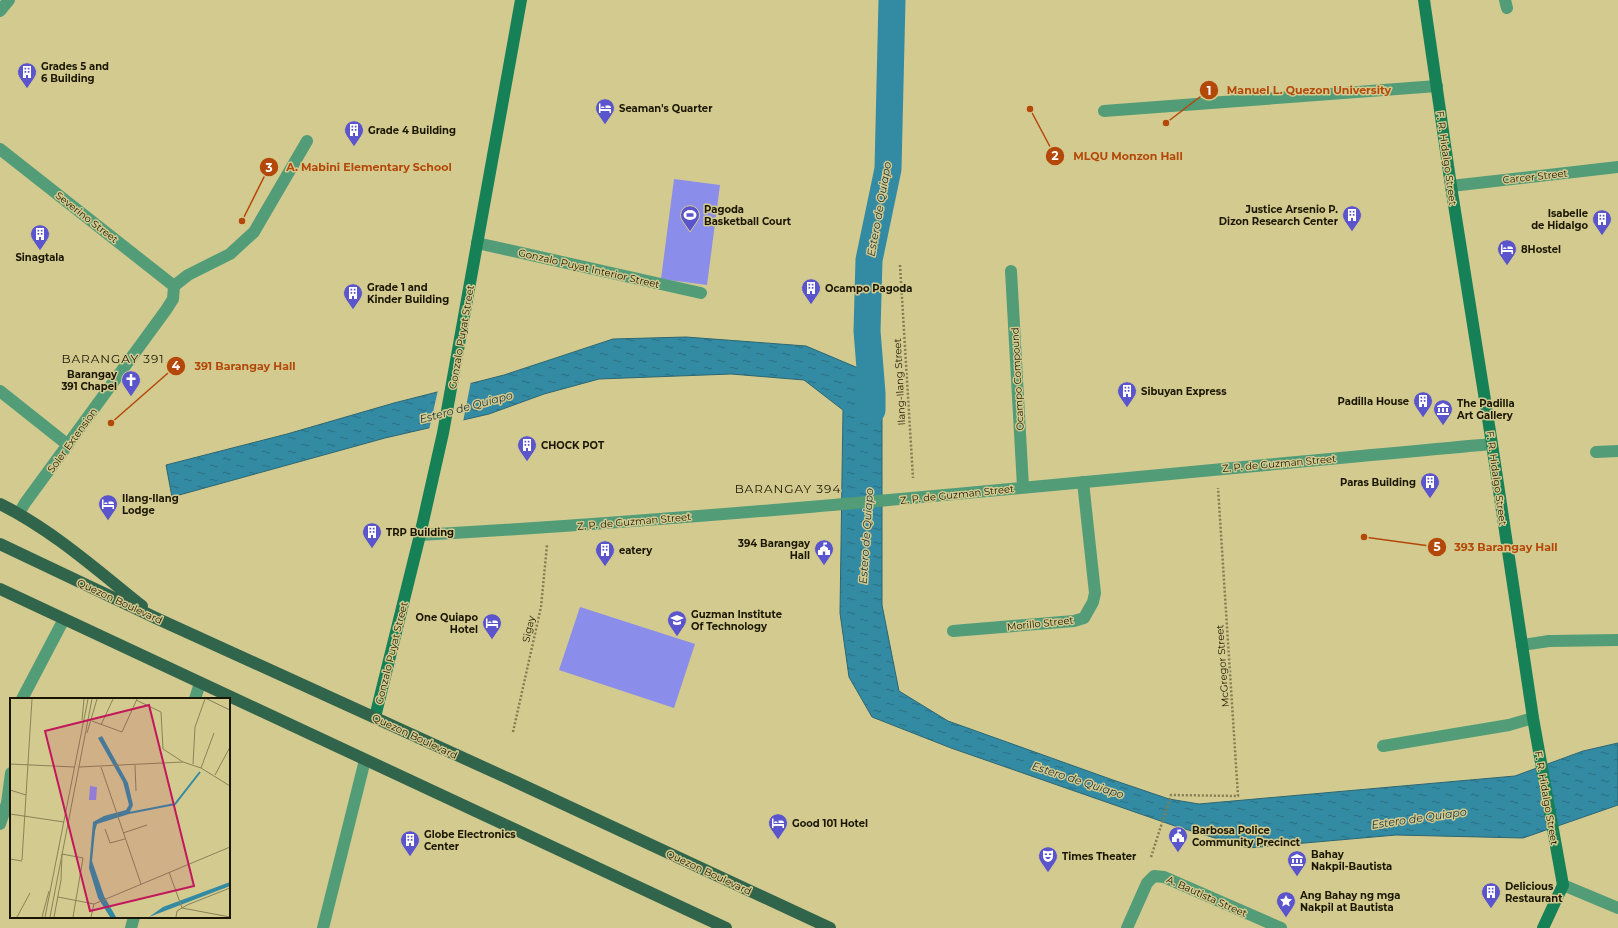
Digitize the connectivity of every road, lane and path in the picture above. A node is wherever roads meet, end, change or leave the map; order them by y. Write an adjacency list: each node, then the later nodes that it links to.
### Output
1 (9, 0): 4 (street)
2 (521, 0): 11 (street, Gonzalo Puyat Street)
3 (1424, 0): 5 (street, F. R. Hidalgo Street)
4 (0, 11)
5 (1437, 86): 6 (street); 10 (street, F. R. Hidalgo Street)
6 (1104, 111)
7 (307, 141): 14 (street)
8 (0, 149): 14 (street, Severino Street)
9 (1618, 167): 10 (street, Carcer Street)
10 (1451, 186): 17 (street, F. R. Hidalgo Street)
11 (477, 243): 15 (street, Gonzalo Puyat Interior Street); 28 (street, Gonzalo Puyat Street)
12 (900, 265): 24 (path, Ilang-Ilang Street)
13 (1011, 271): 23 (street, Ocampo Compound)
14 (174, 286): 18 (street, Soler Extension)
15 (701, 293)
16 (0, 391): 18 (street)
17 (1492, 444): 21 (street, Z. P. de Guzman Street); 37 (street, F. R. Hidalgo Street)
18 (68, 445): 26 (street, Soler Extension)
19 (1618, 451): 20 (street)
20 (1596, 452)
21 (1217, 468): 22 (street, Z. P. de Guzman Street); 48 (path, McGregor Street)
22 (1083, 482): 23 (street, Z. P. de Guzman Street); 35 (street, Morillo Street)
23 (1023, 487): 24 (street, Z. P. de Guzman Street)
24 (914, 498): 27 (street, Z. P. de Guzman Street)
25 (0, 504): 26 (main road)
26 (19, 513): 34 (main road)
27 (548, 528): 28 (street, Z. P. de Guzman Street); 43 (path, Sigay)
28 (420, 535): 41 (street, Gonzalo Puyat Street)
29 (0, 544): 34 (main road, Quezon Boulevard)
30 (0, 589): 32 (main road)
31 (0, 598): 32 (main road)
32 (31, 603): 33 (main road)
33 (64, 619): 38 (main road); 39 (street)
34 (158, 619): 41 (main road, Quezon Boulevard)
35 (953, 632)
36 (1618, 640): 37 (street)
37 (1522, 645): 42 (street, F. R. Hidalgo Street)
38 (200, 683): 40 (street); 45 (main road)
39 (23, 698)
40 (195, 698)
41 (375, 717): 55 (main road, Quezon Boulevard)
42 (1533, 718): 44 (street); 49 (street, F. R. Hidalgo Street)
43 (513, 732)
44 (1383, 746)
45 (365, 760): 53 (street); 54 (main road)
46 (10, 780): 47 (street)
47 (0, 824)
48 (1154, 876): 56 (street); 57 (street, A. Bautista Street)
49 (1563, 885): 50 (street); 58 (street)
50 (1618, 908)
51 (134, 918): 52 (street)
52 (131, 928)
53 (324, 928)
54 (726, 928)
55 (830, 928)
56 (1127, 928)
57 (1280, 928)
58 (1543, 928)

